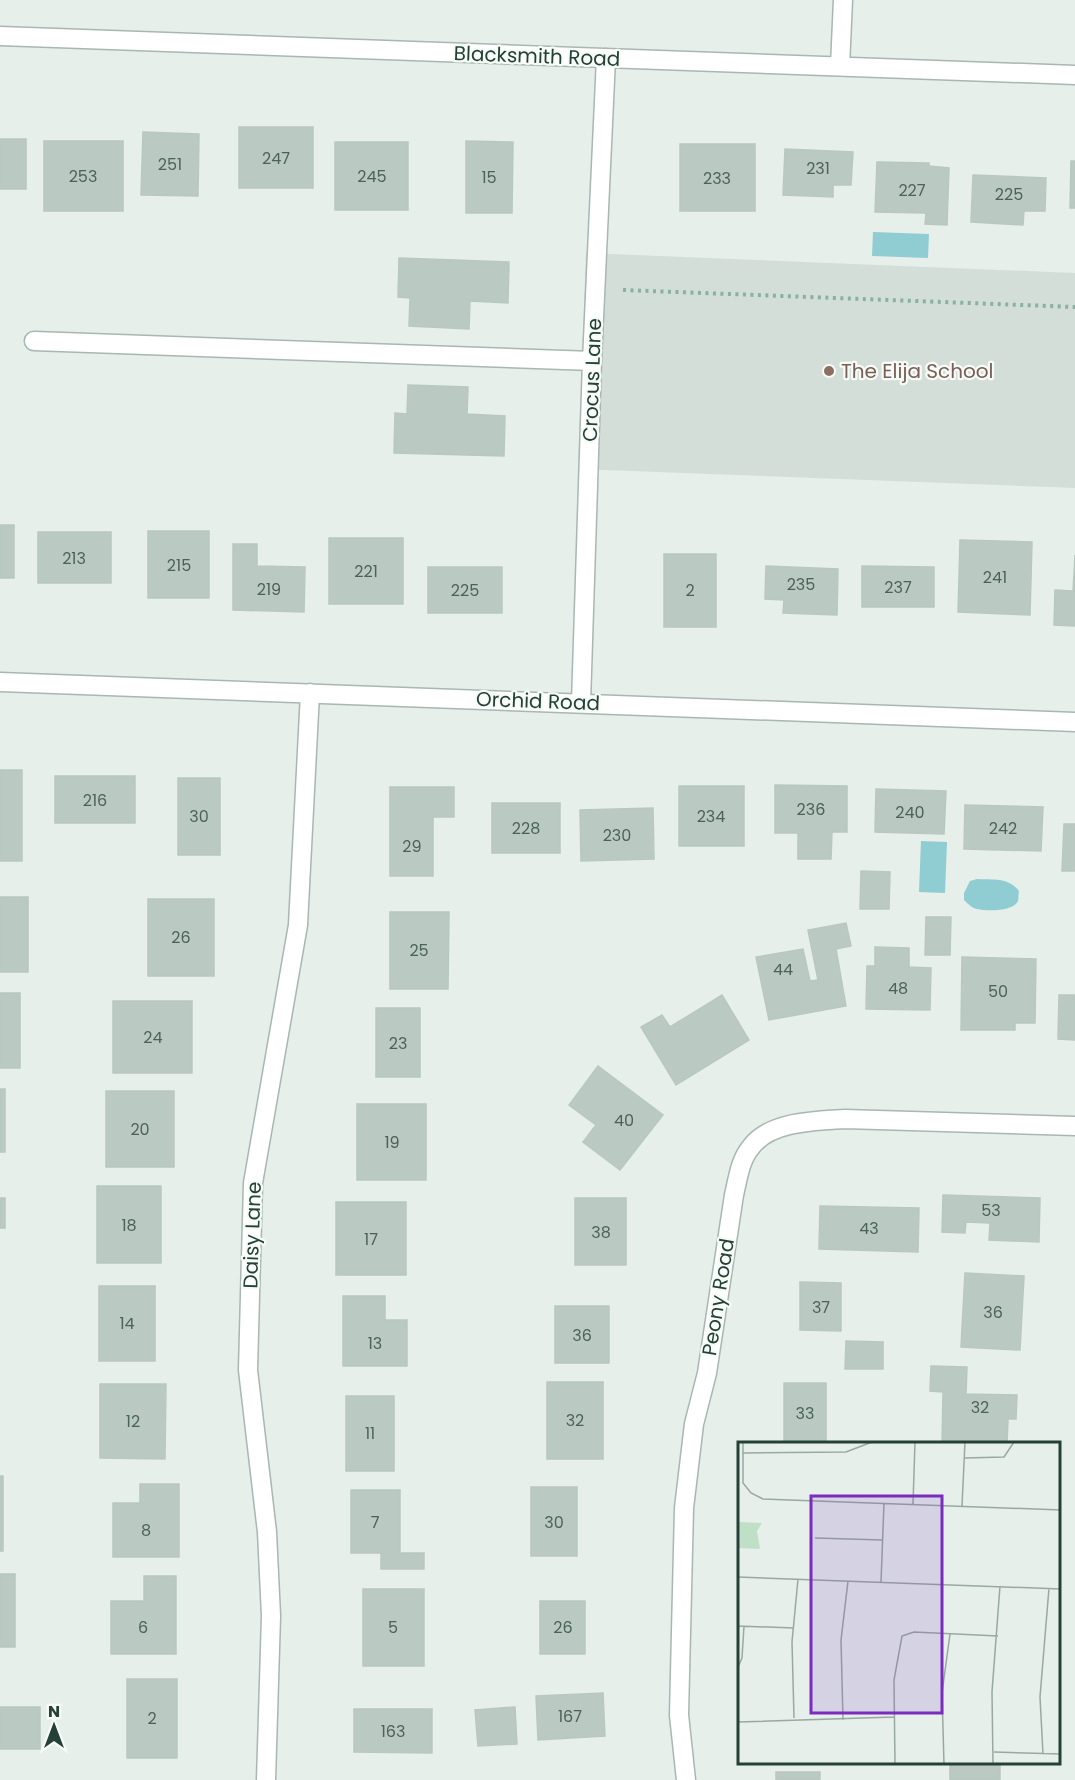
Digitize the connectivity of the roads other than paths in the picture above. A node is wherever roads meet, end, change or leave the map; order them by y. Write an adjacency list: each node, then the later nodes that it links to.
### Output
1 (843, 0): 4 (street)
2 (0, 36): 3 (street, Blacksmith Road)
3 (606, 58): 4 (street, Blacksmith Road); 7 (street, Crocus Lane)
4 (840, 66): 5 (street, Blacksmith Road)
5 (1075, 75)
6 (34, 341): 7 (street)
7 (592, 360): 10 (street, Crocus Lane)
8 (0, 682): 9 (street, Orchid Road)
9 (309, 693): 10 (street, Orchid Road); 13 (street, Daisy Lane)
10 (581, 703): 11 (street, Orchid Road)
11 (1075, 722)
12 (1075, 1126): 14 (street, Peony Road)
13 (266, 1780)
14 (686, 1780)

